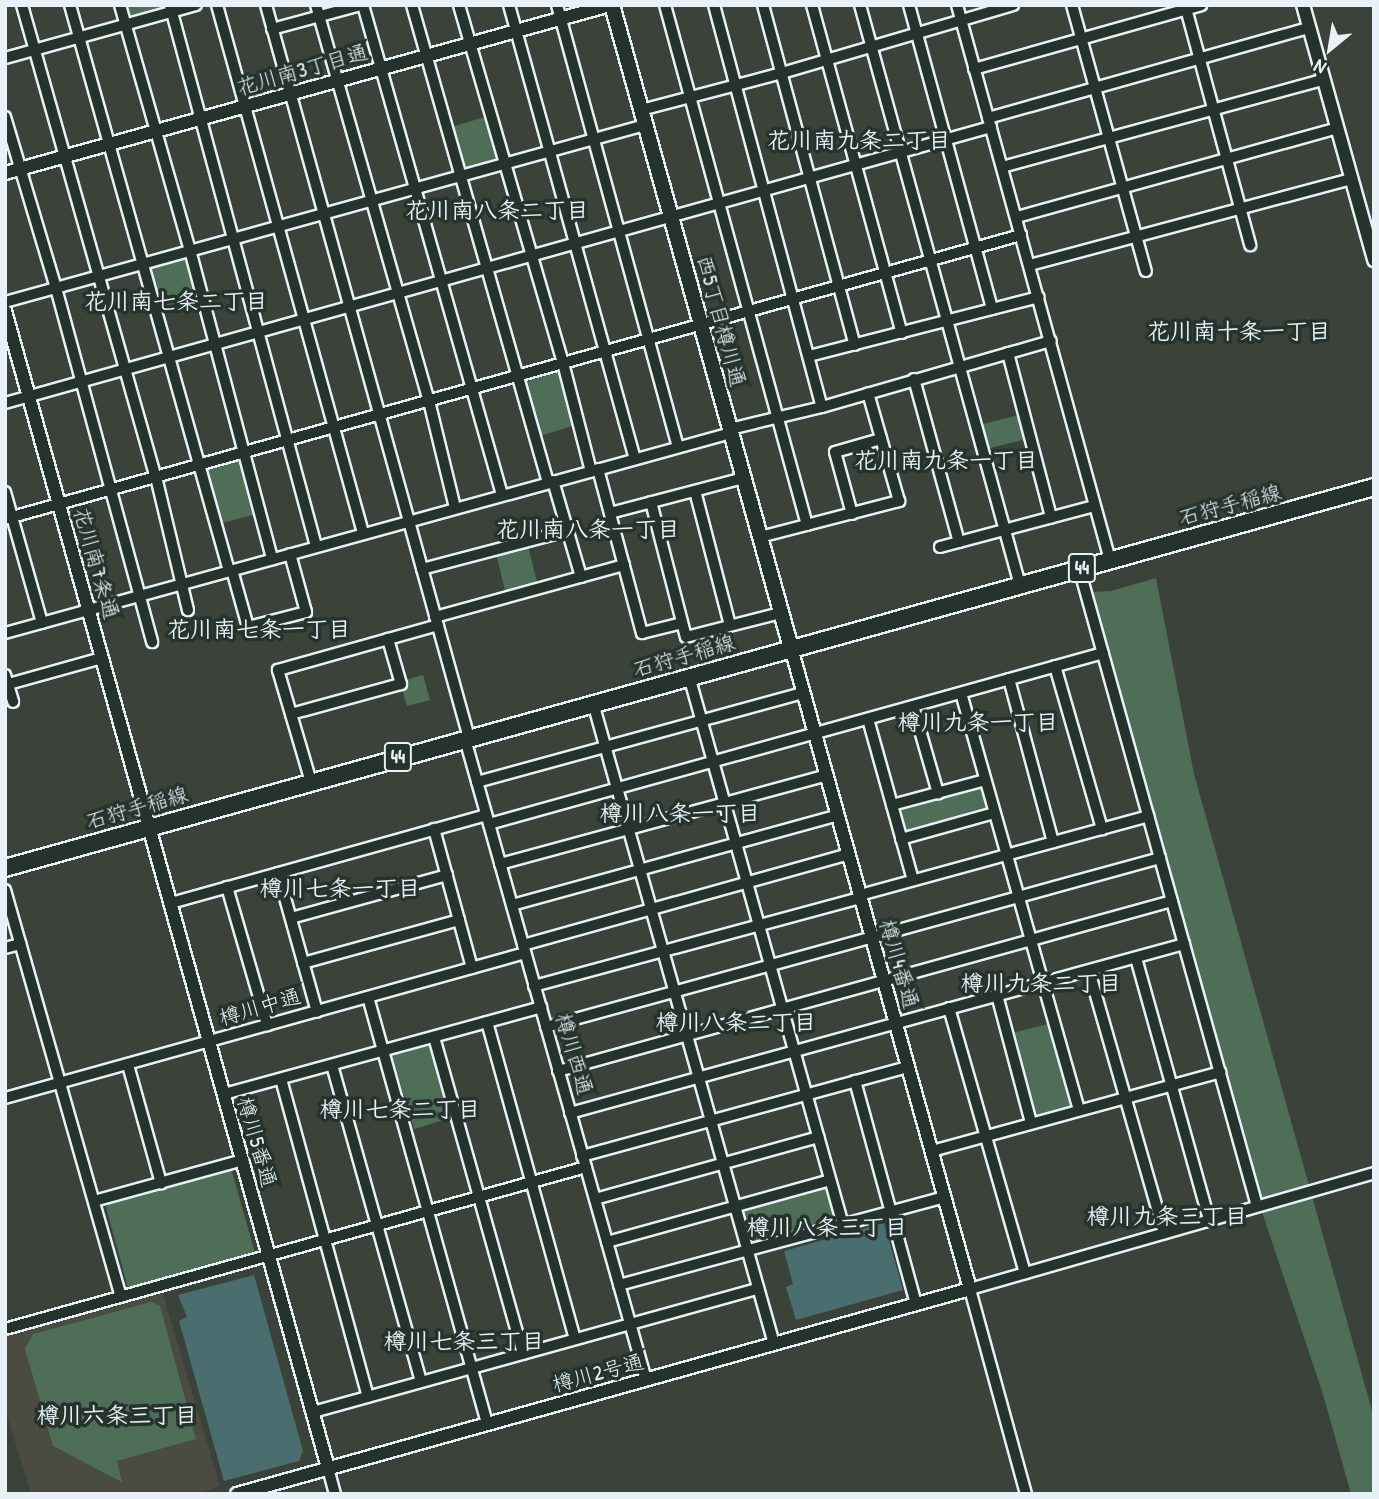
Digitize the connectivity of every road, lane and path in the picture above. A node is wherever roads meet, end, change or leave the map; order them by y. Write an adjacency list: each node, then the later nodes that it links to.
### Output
1 (22, 5): 39 (street)
2 (70, 5): 35 (street)
3 (120, 5): 30 (street)
4 (196, 5): 26 (street)
5 (217, 5): 53 (street)
6 (266, 5): 32 (street, 樽川西通)
7 (316, 5): 27 (street)
8 (362, 5): 27 (street); 44 (street)
9 (412, 5): 40 (street)
10 (459, 5): 37 (street)
11 (509, 5): 33 (street)
12 (557, 5): 28 (street)
13 (611, 5): 28 (street, 花川南3丁目通); 54 (main road, 西5丁目樽川通)
14 (665, 5): 52 (street)
15 (714, 5): 49 (street)
16 (763, 5): 46 (street)
17 (812, 5): 42 (street)
18 (860, 5): 38 (street)
19 (909, 5): 34 (street)
20 (957, 5): 29 (street)
21 (1013, 5): 29 (street)
22 (1072, 5): 36 (street)
23 (1201, 5): 25 (street)
24 (1303, 5): 31 (street)
25 (1185, 7): 36 (street); 43 (street)
26 (171, 9): 30 (street); 57 (street)
27 (319, 17): 32 (street); 47 (street)
28 (561, 19): 33 (street, 花川南3丁目通); 62 (street)
29 (961, 20): 34 (street); 45 (street)
30 (125, 25): 35 (street); 61 (street)
31 (1309, 28): 43 (street); 48 (street)
32 (272, 29): 51 (street, 樽川西通)
33 (517, 30): 37 (street, 花川南3丁目通); 66 (street)
34 (917, 33): 38 (street); 64 (street)
35 (79, 38): 39 (street); 65 (street)
36 (1082, 39): 45 (street); 50 (street)
37 (472, 43): 40 (street, 花川南3丁目通); 70 (street)
38 (872, 47): 42 (street); 67 (street)
39 (35, 50): 41 (street); 68 (street)
40 (428, 55): 44 (street, 花川南3丁目通); 75 (street)
41 (5, 58)
42 (827, 59): 46 (street); 71 (street)
43 (1199, 59): 50 (street); 55 (street)
44 (382, 68): 47 (street, 花川南3丁目通); 79 (street)
45 (974, 69): 58 (street)
46 (782, 73): 49 (street); 76 (street)
47 (338, 80): 51 (street, 花川南3丁目通); 81 (street)
48 (1324, 80): 55 (street); 60 (street)
49 (736, 85): 52 (street); 80 (street)
50 (1095, 88): 58 (street); 63 (street)
51 (290, 93): 53 (street, 花川南3丁目通); 84 (street, 樽川西通)
52 (690, 96): 54 (street); 82 (street)
53 (244, 106): 57 (street, 花川南3丁目通); 87 (street)
54 (641, 110): 59 (main road, 西5丁目樽川通)
55 (1214, 110): 63 (street); 69 (street)
56 (5, 117): 73 (street)
57 (200, 118): 61 (street, 花川南3丁目通); 91 (street)
58 (989, 122): 64 (street); 72 (street)
59 (645, 125): 62 (street); 85 (main road, 西5丁目樽川通)
60 (1337, 128): 69 (street); 77 (street)
61 (156, 131): 65 (street, 花川南3丁目通); 95 (street)
62 (596, 138): 66 (street); 88 (street)
63 (1109, 138): 72 (street); 78 (street)
64 (947, 142): 67 (street); 94 (street)
65 (110, 144): 68 (street, 花川南3丁目通); 99 (street)
66 (551, 151): 70 (street); 92 (street)
67 (902, 153): 71 (street); 97 (street)
68 (66, 156): 73 (street, 花川南3丁目通); 104 (street)
69 (1228, 158): 78 (street); 83 (street)
70 (505, 163): 75 (street); 96 (street)
71 (856, 166): 76 (street); 103 (street)
72 (1002, 167): 86 (street)
73 (21, 169): 74 (street, 花川南3丁目通); 107 (street)
74 (5, 173)
75 (460, 176): 79 (street); 101 (street)
76 (811, 178): 80 (street); 106 (street)
77 (1351, 179): 83 (street); 98 (street)
78 (1124, 186): 86 (street); 90 (street)
79 (416, 188): 81 (street); 105 (street)
80 (765, 191): 82 (street); 110 (street)
81 (371, 200): 84 (street); 108 (street)
82 (719, 204): 85 (street); 115 (street)
83 (1240, 209): 90 (street); 93 (street)
84 (323, 213): 87 (street); 112 (street, 樽川西通)
85 (671, 217): 88 (street); 118 (main road, 西5丁目樽川通)
86 (1017, 217): 89 (street)
87 (277, 226): 91 (street); 116 (street)
88 (621, 231): 92 (street); 121 (street)
89 (1021, 235): 94 (street); 100 (street)
90 (1136, 236): 100 (street); 102 (street)
91 (233, 238): 95 (street); 119 (street)
92 (575, 244): 96 (street); 125 (street)
93 (1250, 245)
94 (976, 247): 97 (street); 113 (street)
95 (190, 250): 99 (street); 123 (street)
96 (531, 257): 101 (street); 129 (street)
97 (932, 260): 103 (street); 117 (street)
98 (1374, 260)
99 (143, 263): 104 (street); 128 (street)
100 (1030, 265): 109 (street)
101 (488, 269): 105 (street); 132 (street)
102 (1146, 271)
103 (885, 273): 106 (street); 120 (street)
104 (100, 276): 107 (street); 131 (street)
105 (442, 282): 108 (street); 135 (street)
106 (841, 285): 110 (street); 124 (street)
107 (56, 288): 111 (street); 134 (street)
108 (398, 294): 112 (street); 138 (street)
109 (1039, 297): 113 (street); 122 (street)
110 (794, 298): 115 (street); 127 (street)
111 (5, 302)
112 (349, 308): 116 (street); 141 (street, 樽川西通)
113 (992, 309): 117 (street)
114 (5, 311): 137 (street, 花川南7条通)
115 (748, 311): 118 (street); 142 (street)
116 (304, 320): 119 (street); 143 (street)
117 (948, 321): 120 (street); 130 (street)
118 (701, 324): 121 (street); 144 (main road, 西5丁目樽川通)
119 (259, 333): 123 (street); 146 (street)
120 (902, 333): 124 (street)
121 (651, 338): 125 (street); 147 (street)
122 (1051, 341): 126 (street); 162 (street)
123 (215, 345): 128 (street); 148 (street)
124 (855, 345): 127 (street)
125 (606, 351): 129 (street); 149 (street)
126 (1008, 353): 130 (street); 166 (street)
127 (809, 356): 140 (street)
128 (170, 357): 131 (street); 150 (street)
129 (564, 363): 132 (street); 151 (street)
130 (961, 366): 133 (street); 170 (street)
131 (125, 370): 134 (street); 152 (street)
132 (517, 376): 135 (street); 154 (street)
133 (914, 380): 136 (street); 174 (street)
134 (81, 382): 137 (street); 156 (street)
135 (473, 388): 138 (street); 159 (street)
136 (868, 393): 140 (street); 145 (street)
137 (29, 396): 139 (street); 161 (street, 花川南7条通)
138 (429, 401): 141 (street); 163 (street)
139 (5, 403)
140 (822, 407): 142 (street)
141 (379, 415): 143 (street); 168 (street, 樽川西通)
142 (778, 418): 144 (street); 169 (street)
143 (334, 427): 146 (street); 172 (street)
144 (730, 431): 147 (street); 153 (main road, 西5丁目樽川通)
145 (881, 439): 165 (street); 165 (street)
146 (289, 440): 148 (street); 175 (street)
147 (678, 447): 149 (street)
148 (245, 452): 150 (street); 178 (street)
149 (635, 459): 151 (street)
150 (199, 465): 152 (street); 183 (street)
151 (595, 470): 154 (street); 164 (street)
152 (156, 477): 156 (street); 185 (street)
153 (743, 478): 157 (street); 173 (main road, 西5丁目樽川通)
154 (550, 482): 159 (street); 171 (street)
155 (1374, 487): 179 (main road, 石狩手稲線 / 44)
156 (110, 489): 161 (street); 187 (street)
157 (695, 491): 160 (street); 194 (street)
158 (5, 492): 167 (street)
159 (502, 495): 163 (street)
160 (651, 502): 164 (street); 193 (street)
161 (59, 504): 167 (street); 188 (street, 花川南7条通)
162 (1094, 506): 166 (street); 179 (street)
163 (456, 508): 168 (street)
164 (610, 513): 180 (street)
165 (852, 514): 169 (street)
166 (1051, 517): 170 (street)
167 (9, 518): 192 (street)
168 (409, 520): 172 (street); 182 (street, 樽川西通)
169 (807, 525): 173 (street)
170 (1004, 528): 174 (street); 186 (street)
171 (567, 531): 182 (street); 184 (street)
172 (363, 533): 175 (street)
173 (760, 537): 190 (main road, 西5丁目樽川通)
174 (959, 542): 176 (street)
175 (316, 546): 177 (street)
176 (940, 547)
177 (290, 554): 178 (street); 183 (street)
178 (272, 559): 183 (street)
179 (1110, 560): 181 (main road, 石狩手稲線 / 44)
180 (624, 565): 184 (street); 193 (street)
181 (1079, 568): 186 (main road, 石狩手稲線 / 44); 199 (street)
182 (422, 569): 191 (street, 樽川西通)
183 (230, 570): 185 (street)
184 (580, 577): 191 (street)
185 (182, 584): 187 (street); 189 (street)
186 (1020, 585): 198 (main road, 石狩手稲線 / 44)
187 (139, 596): 188 (street); 197 (street)
188 (89, 610): 192 (street); 200 (street, 花川南7条通)
189 (188, 610)
190 (781, 613): 194 (street); 198 (main road, 西5丁目樽川通)
191 (436, 621): 196 (street); 214 (street, 樽川西通)
192 (42, 623): 195 (street)
193 (682, 623): 194 (street)
194 (730, 625)
195 (5, 633)
196 (388, 639): 210 (street); 210 (street)
197 (152, 642)
198 (791, 648): 202 (main road, 石狩手稲線 / 44); 206 (street, 樽川4番通)
199 (1103, 653): 201 (street); 227 (street)
200 (102, 658): 204 (street); 229 (street, 花川南7条通)
201 (1055, 666): 203 (street); 232 (street)
202 (689, 676): 208 (main road, 石狩手稲線 / 44); 212 (street)
203 (1009, 679): 205 (street); 234 (street)
204 (6, 681): 207 (street)
205 (961, 692): 209 (street); 218 (street)
206 (803, 693): 212 (street); 213 (street, 樽川4番通)
207 (13, 702)
208 (593, 703): 214 (main road, 石狩手稲線 / 44); 215 (street)
209 (913, 706): 211 (street); 222 (street)
210 (291, 714): 219 (street)
211 (867, 719): 213 (street); 224 (street)
212 (702, 721): 215 (street); 216 (street)
213 (815, 734): 216 (street); 217 (street, 樽川4番通)
214 (467, 738): 219 (main road, 石狩手稲線 / 44); 220 (street, 樽川西通)
215 (606, 748): 220 (street); 221 (street)
216 (713, 761): 221 (street); 223 (street)
217 (827, 775): 223 (street); 226 (street, 樽川4番通)
218 (985, 780): 222 (street); 225 (street)
219 (311, 782): 229 (main road, 石狩手稲線 / 44)
220 (477, 782): 228 (street, 樽川西通)
221 (617, 790): 228 (street); 231 (street)
222 (938, 793): 224 (street)
223 (725, 802): 231 (street); 235 (street)
224 (892, 805): 233 (street)
225 (994, 813): 233 (street); 237 (street)
226 (838, 815): 235 (street); 236 (street, 樽川4番通)
227 (1149, 816): 232 (street); 238 (street)
228 (487, 819): 230 (street); 239 (street, 樽川西通)
229 (149, 827): 240 (main road, 石狩手稲線 / 44); 251 (street, 樽川5番通)
230 (434, 829): 242 (street); 243 (street)
231 (628, 829): 239 (street); 241 (street)
232 (1102, 829): 234 (street)
233 (901, 839): 244 (street)
234 (1053, 842): 237 (street)
235 (737, 843): 241 (street); 245 (street)
236 (849, 854): 245 (street, 樽川中通); 248 (street, 樽川4番通)
237 (1006, 855): 244 (street); 249 (street)
238 (1160, 858): 249 (street); 250 (street)
239 (500, 864): 252 (street, 樽川西通)
240 (5, 868)
241 (640, 870): 252 (street); 253 (street)
242 (278, 873): 246 (street); 254 (street)
243 (446, 875): 254 (street); 255 (street)
244 (913, 880): 248 (street)
245 (748, 883): 253 (street, 樽川中通); 256 (street)
246 (227, 887): 251 (street); 281 (street)
247 (5, 890): 259 (street)
248 (861, 897): 256 (street); 257 (street, 樽川4番通)
249 (1018, 897): 257 (street); 258 (street)
250 (1172, 901): 258 (street); 260 (street)
251 (171, 902): 285 (street, 樽川5番通)
252 (512, 905): 262 (street, 樽川西通)
253 (651, 910): 262 (street, 樽川中通); 263 (street)
254 (291, 918): 265 (street)
255 (459, 920): 265 (street); 267 (street)
256 (760, 924): 263 (street); 266 (street)
257 (872, 937): 266 (street); 269 (street, 樽川4番通)
258 (1030, 942): 269 (street); 270 (street)
259 (20, 944): 261 (street); 296 (street)
260 (1184, 944): 264 (street); 292 (street)
261 (5, 948)
262 (524, 949): 267 (street, 樽川中通); 271 (street, 樽川西通)
263 (662, 951): 271 (street); 272 (street)
264 (1136, 958): 268 (street); 297 (street)
265 (303, 962): 278 (street)
266 (771, 965): 272 (street); 277 (street)
267 (472, 968): 274 (street, 樽川中通)
268 (1089, 971): 270 (street); 300 (street)
269 (884, 982): 277 (street); 280 (street, 樽川4番通)
270 (1042, 983): 273 (street); 302 (street)
271 (534, 986): 275 (street, 樽川西通)
272 (674, 992): 282 (street); 284 (street)
273 (997, 995): 276 (street); 305 (street)
274 (368, 997): 278 (street, 樽川中通); 286 (street)
275 (541, 1007): 279 (street); 282 (street, 樽川西通)
276 (949, 1008): 280 (street); 306 (street)
277 (784, 1009): 284 (street); 287 (street)
278 (317, 1012): 281 (street, 樽川中通)
279 (487, 1022): 283 (street); 316 (street)
280 (896, 1023): 287 (street); 290 (street, 樽川4番通)
281 (267, 1025): 285 (street, 樽川中通)
282 (546, 1027): 291 (street, 樽川西通)
283 (433, 1037): 286 (street); 317 (street)
284 (686, 1037): 291 (street); 293 (street)
285 (209, 1041): 288 (street, 樽川中通); 298 (street, 樽川5番通)
286 (384, 1050): 289 (street); 323 (street)
287 (796, 1051): 293 (street); 299 (street)
288 (128, 1065): 296 (street, 樽川中通); 315 (street)
289 (332, 1065): 294 (street); 327 (street)
290 (908, 1067): 295 (street); 308 (street, 樽川4番通)
291 (558, 1071): 303 (street, 樽川西通)
292 (1220, 1072): 297 (street); 321 (street)
293 (697, 1078): 303 (street); 304 (street)
294 (281, 1079): 298 (street); 329 (street)
295 (855, 1081): 299 (street); 324 (street)
296 (60, 1083): 301 (street, 樽川中通); 320 (street)
297 (1172, 1085): 300 (street); 325 (street)
298 (224, 1094): 310 (street, 樽川5番通)
299 (808, 1094): 304 (street); 307 (street)
300 (1126, 1097): 302 (street); 328 (street)
301 (5, 1098)
302 (1079, 1110): 305 (street)
303 (570, 1113): 309 (street, 樽川西通)
304 (709, 1121): 309 (street); 311 (street)
305 (1031, 1124): 306 (street)
306 (985, 1136): 308 (street); 333 (street)
307 (820, 1137): 311 (street); 314 (street)
308 (932, 1151): 318 (street, 樽川4番通)
309 (582, 1156): 312 (street, 樽川西通)
310 (243, 1160): 315 (street); 332 (street, 樽川5番通)
311 (722, 1166): 319 (street); 322 (street)
312 (586, 1167): 316 (street); 319 (street, 樽川西通)
313 (1374, 1173): 321 (street)
314 (831, 1180): 322 (street); 326 (street)
315 (161, 1182): 320 (street)
316 (531, 1183): 317 (street); 341 (street)
317 (479, 1197): 323 (street); 343 (street)
318 (945, 1197): 324 (street); 336 (street, 樽川4番通)
319 (595, 1199): 330 (street, 樽川西通)
320 (93, 1201): 337 (street)
321 (1257, 1206): 325 (street)
322 (734, 1208): 330 (street); 331 (street)
323 (429, 1212): 327 (street); 344 (street)
324 (891, 1212): 326 (street); 338 (street)
325 (1209, 1220): 328 (street)
326 (843, 1225): 331 (street)
327 (377, 1226): 329 (street); 346 (street)
328 (1164, 1233): 333 (street)
329 (325, 1240): 332 (street); 347 (street)
330 (607, 1242): 334 (street, 樽川西通)
331 (747, 1250): 334 (street); 335 (street)
332 (269, 1256): 337 (street); 348 (street, 樽川5番通)
333 (1026, 1273): 336 (street)
334 (619, 1285): 339 (street, 樽川西通)
335 (758, 1289): 339 (street); 342 (street)
336 (970, 1289): 338 (street, 樽川2号通); 353 (street)
337 (121, 1297): 340 (street)
338 (916, 1304): 342 (street, 樽川2号通)
339 (630, 1323): 341 (street); 345 (street, 樽川西通)
340 (5, 1329)
341 (575, 1339): 343 (street)
342 (774, 1344): 345 (street, 樽川2号通)
343 (523, 1354): 344 (street)
344 (472, 1369): 346 (street); 349 (street)
345 (646, 1380): 349 (street, 樽川2号通)
346 (421, 1382): 347 (street)
347 (368, 1396): 348 (street)
348 (313, 1412): 350 (street, 樽川5番通)
349 (487, 1424): 350 (street, 樽川2号通)
350 (328, 1468): 351 (street, 樽川2号通); 352 (street)
351 (237, 1494)
352 (335, 1494)
353 (1026, 1494)

